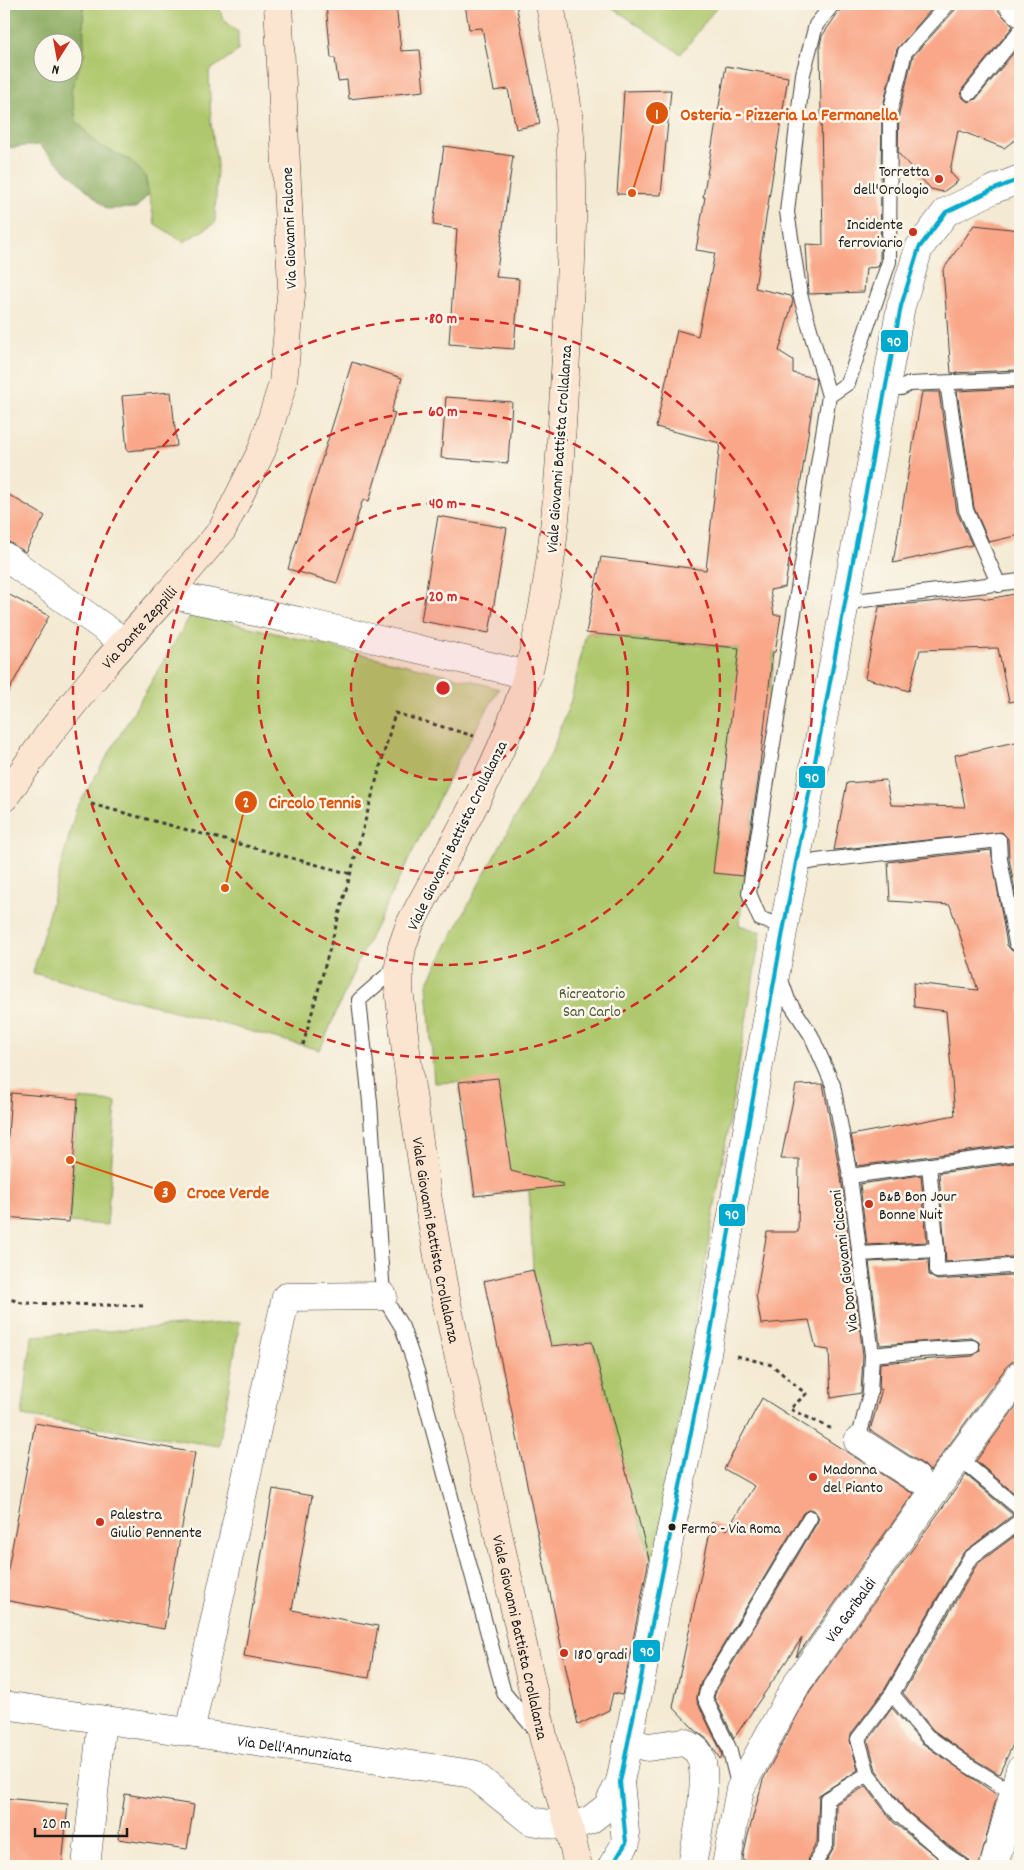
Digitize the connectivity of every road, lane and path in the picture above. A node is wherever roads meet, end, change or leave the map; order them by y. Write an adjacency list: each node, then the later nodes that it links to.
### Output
1 (278, 4): 14 (main road, Via Giovanni Falcone)
2 (550, 4): 21 (main road, Viale Giovanni Battista Crollalanza)
3 (833, 4): 13 (lane)
4 (948, 4): 13 (lane)
5 (1013, 4): 6 (street)
6 (1020, 12)
7 (1020, 31): 8 (lane)
8 (970, 93)
9 (1020, 179): 12 (street)
10 (1020, 379): 11 (lane)
11 (947, 383): 12 (lane); 17 (lane)
12 (886, 387): 19 (street)
13 (829, 396): 27 (lane)
14 (262, 450): 18 (main road, Via Dante Zeppilli)
15 (4, 556): 20 (street)
16 (1020, 581): 17 (lane)
17 (999, 585): 19 (lane)
18 (168, 594): 20 (main road, Via Dante Zeppilli); 21 (street)
19 (845, 604): 25 (street)
20 (124, 642): 23 (main road, Via Dante Zeppilli)
21 (528, 674): 22 (main road, Viale Giovanni Battista Crollalanza)
22 (501, 744): 26 (path); 29 (main road, Viale Giovanni Battista Crollalanza)
23 (4, 798)
24 (90, 804): 26 (path)
25 (796, 865): 27 (street); 28 (lane)
26 (351, 874): 31 (path)
27 (784, 926): 30 (street)
28 (1020, 946)
29 (399, 966): 38 (lane); 55 (main road, Viale Giovanni Battista Crollalanza)
30 (777, 970): 34 (lane, Via Don Giovanni Cicconi); 41 (street)
31 (303, 1045)
32 (1020, 1153): 33 (lane)
33 (929, 1165): 34 (lane); 35 (lane)
34 (850, 1176): 36 (lane, Via Don Giovanni Cicconi)
35 (937, 1250): 36 (lane); 37 (lane)
36 (860, 1254): 43 (lane, Via Don Giovanni Cicconi)
37 (1020, 1267)
38 (383, 1296): 54 (street); 55 (lane)
39 (4, 1297): 40 (path)
40 (147, 1306)
41 (708, 1348): 45 (path); 56 (street)
42 (972, 1348): 43 (lane)
43 (872, 1355): 45 (lane, Via Don Giovanni Cicconi)
44 (1020, 1375): 46 (street, Via Garibaldi)
45 (858, 1441): 47 (street)
46 (959, 1458): 48 (lane); 60 (street, Via Garibaldi)
47 (916, 1478)
48 (1020, 1509)
49 (810, 1518): 60 (lane)
50 (1020, 1522): 51 (lane)
51 (892, 1694): 57 (lane); 59 (lane)
52 (4, 1705): 53 (street, Via Dell'Annunziata)
53 (102, 1720): 54 (street, Via Dell'Annunziata); 63 (street)
54 (190, 1732): 61 (street, Via Dell'Annunziata)
55 (544, 1740): 61 (main road, Viale Giovanni Battista Crollalanza)
56 (628, 1742): 58 (street); 66 (street)
57 (868, 1774): 68 (lane); 69 (lane)
58 (620, 1782): 61 (street); 62 (street)
59 (1017, 1782): 70 (street)
60 (740, 1789): 67 (street, Via Garibaldi)
61 (569, 1826): 64 (main road, Viale Giovanni Battista Crollalanza)
62 (631, 1855): 65 (street)
63 (86, 1866)
64 (578, 1866)
65 (612, 1866)
66 (692, 1866)
67 (726, 1866)
68 (817, 1866)
69 (963, 1866)
70 (994, 1866)

